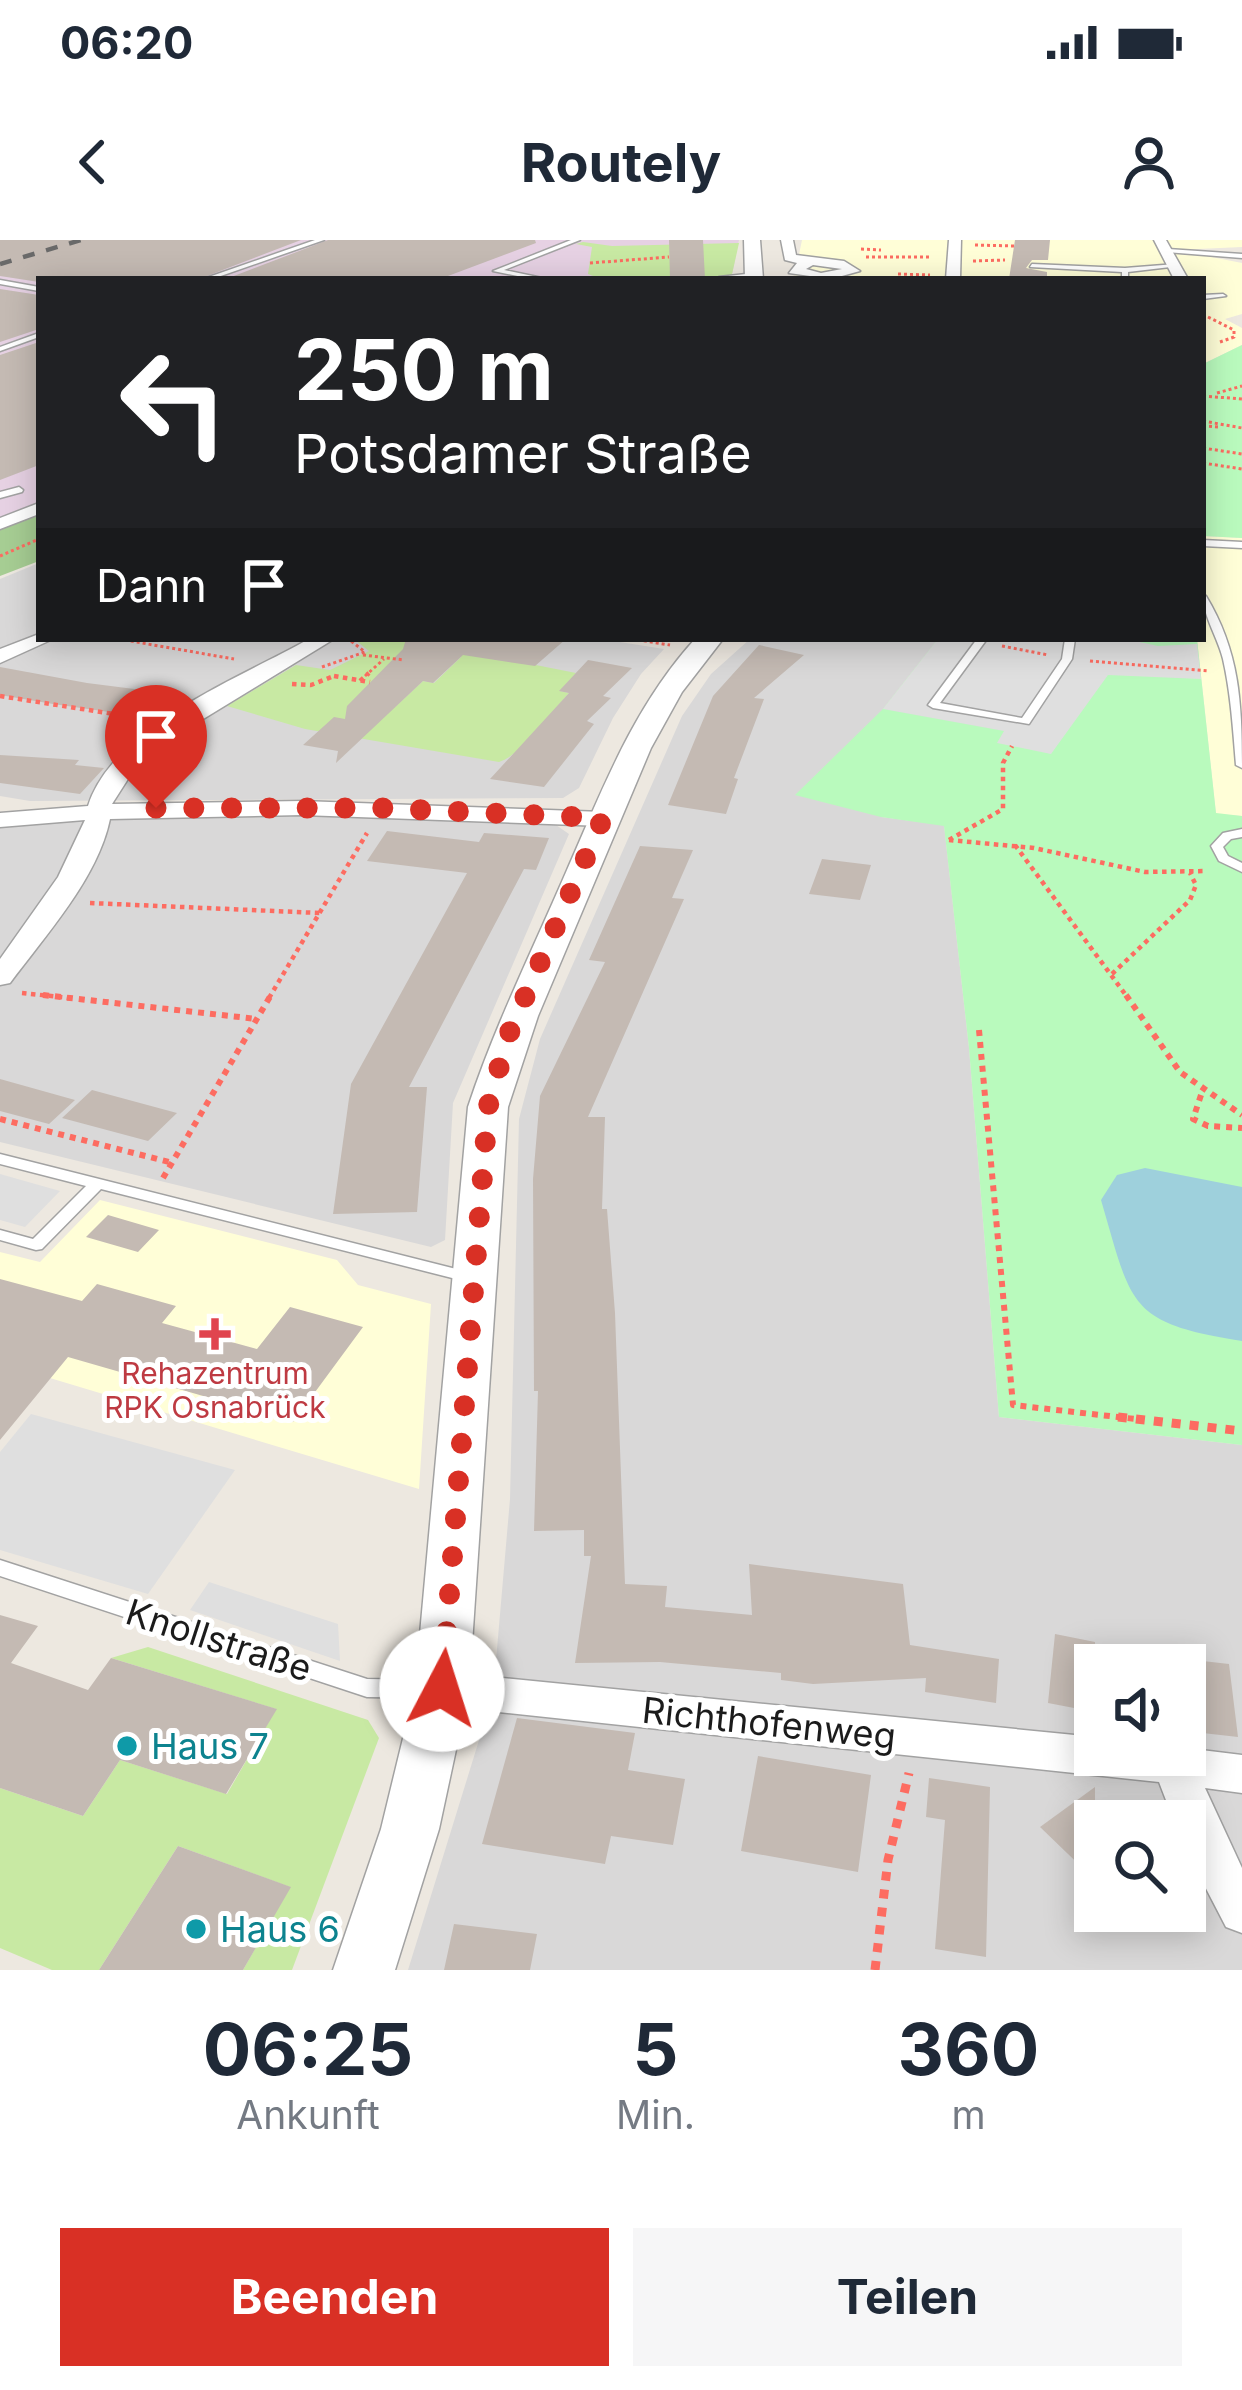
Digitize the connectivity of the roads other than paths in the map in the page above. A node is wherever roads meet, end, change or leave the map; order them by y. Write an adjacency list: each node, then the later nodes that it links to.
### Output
1 (321, 240): 13 (lane)
2 (577, 240): 14 (lane)
3 (752, 240): 15 (street)
4 (787, 240): 16 (street)
5 (960, 242): 18 (street)
6 (1218, 244): 7 (lane)
7 (1164, 246): 8 (lane); 11 (street)
8 (1242, 256)
9 (838, 263): 17 (street)
10 (1031, 266): 12 (lane)
11 (1178, 272): 12 (lane)
12 (1125, 275)
13 (215, 276)
14 (523, 276)
15 (754, 276)
16 (817, 276)
17 (827, 276)
18 (953, 276)
19 (0, 282): 20 (lane)
20 (36, 285)
21 (1223, 296): 22 (lane)
22 (1206, 297)
23 (36, 336): 26 (lane)
24 (1206, 342): 25 (lane)
25 (1220, 342)
26 (0, 349)
27 (19, 490): 28 (lane)
28 (0, 495)
29 (36, 509): 30 (street)
30 (0, 524)
31 (1206, 543): 32 (lane)
32 (1242, 545)
33 (1206, 603): 40 (lane)
34 (37, 642): 39 (street)
35 (318, 642): 41 (street)
36 (707, 642): 42 (street)
37 (980, 642): 38 (lane)
38 (1070, 642)
39 (0, 657)
40 (1242, 765)
41 (97, 810): 42 (street); 43 (street); 46 (street)
42 (603, 818): 50 (street)
43 (0, 820)
44 (1242, 833): 45 (lane)
45 (1237, 866)
46 (10, 985)
47 (0, 1159): 48 (lane)
48 (97, 1184): 49 (lane); 50 (lane)
49 (0, 1235)
50 (475, 1279): 52 (street)
51 (0, 1568): 52 (lane, Knollstraße)
52 (442, 1689): 53 (street, Richthofenweg); 58 (street)
53 (1074, 1753)
54 (1206, 1768): 55 (street, Richthofenweg)
55 (1242, 1774)
56 (1179, 1776): 57 (street)
57 (1242, 1912)
58 (364, 1970)

